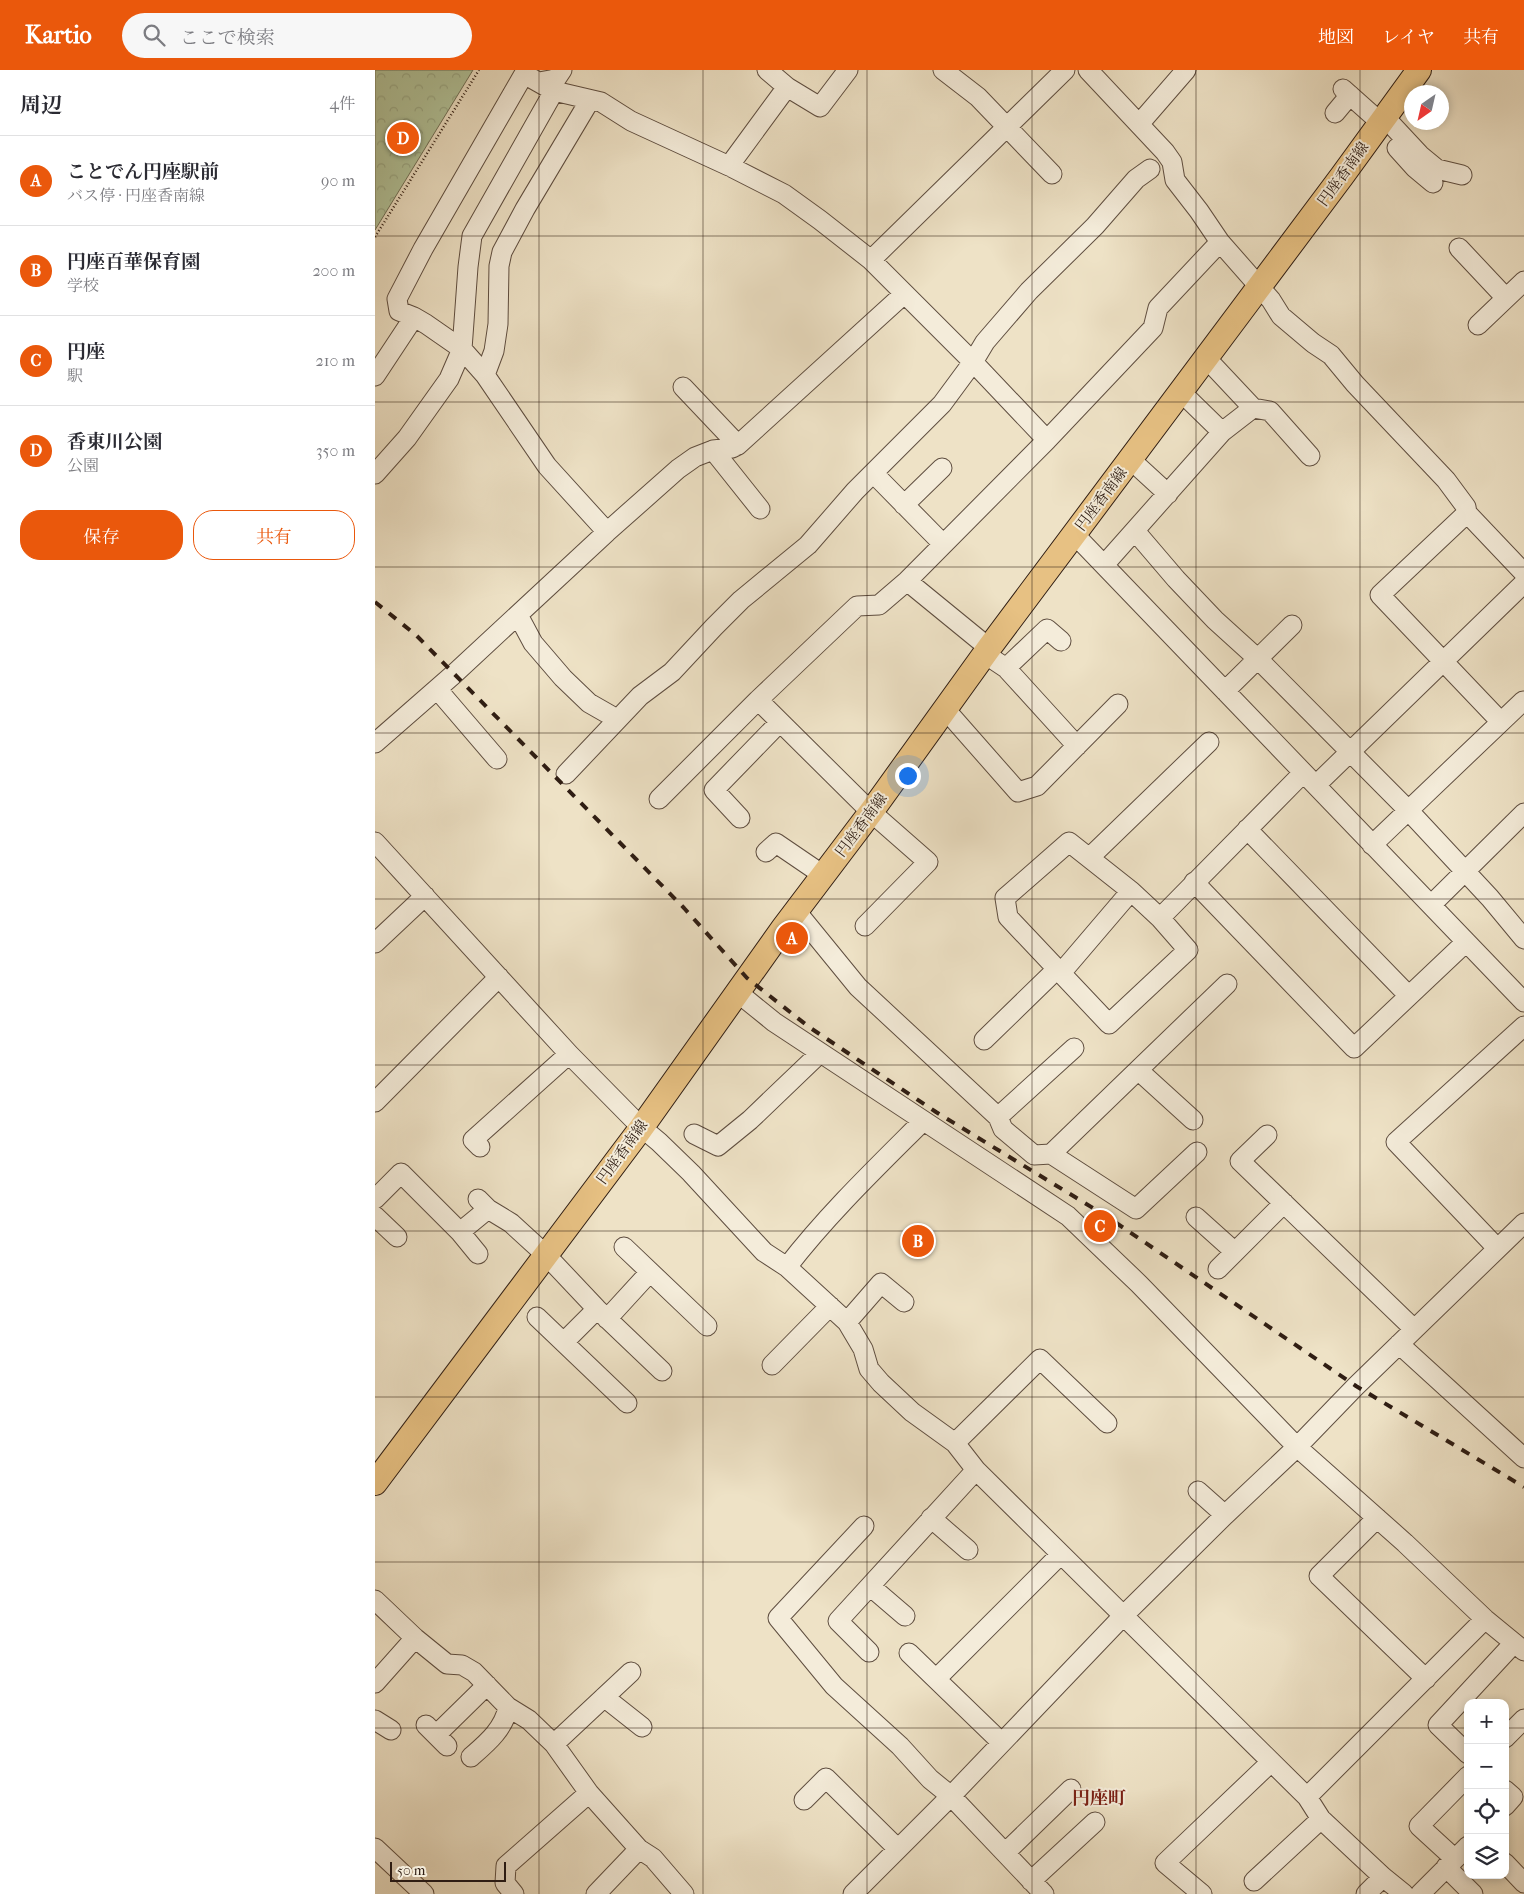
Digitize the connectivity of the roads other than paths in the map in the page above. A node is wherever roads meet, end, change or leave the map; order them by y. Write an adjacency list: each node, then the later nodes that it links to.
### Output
1 (562, 70): 9 (street)
2 (767, 70): 10 (street)
3 (848, 70): 10 (street)
4 (943, 70): 15 (street)
5 (1065, 70): 15 (street)
6 (1088, 70): 13 (street)
7 (1186, 70): 13 (street)
8 (1419, 70): 14 (main road, 円座香南線)
9 (546, 87): 11 (street); 27 (street); 29 (street)
10 (787, 87): 16 (street)
11 (590, 100): 16 (street); 32 (street)
12 (1335, 113): 14 (street)
13 (1140, 124): 21 (street)
14 (1379, 125): 19 (street); 20 (street); 24 (main road, 円座香南線)
15 (1006, 127): 18 (street); 23 (street)
16 (729, 166): 23 (street)
17 (1150, 169): 31 (street)
18 (1052, 174)
19 (1462, 175)
20 (1433, 183)
21 (1220, 242): 24 (street); 38 (street)
22 (1459, 248): 25 (street)
23 (871, 260): 26 (street)
24 (1260, 286): 30 (main road, 円座香南線); 49 (street)
25 (1517, 293): 28 (street)
26 (904, 294): 31 (street); 39 (street)
27 (414, 317): 29 (street); 33 (street)
28 (1478, 325)
29 (462, 349): 32 (street); 44 (street)
30 (1206, 358): 35 (main road, 円座香南線); 36 (street)
31 (973, 362): 38 (street); 71 (street)
32 (485, 375): 51 (street)
33 (375, 376)
34 (683, 387): 39 (street)
35 (1181, 392): 37 (street); 42 (main road, 円座香南線)
36 (1253, 408): 37 (street); 41 (street)
37 (1222, 432): 46 (street)
38 (1047, 440): 53 (street)
39 (738, 445): 40 (street)
40 (713, 450): 48 (street); 51 (street)
41 (1310, 456)
42 (1131, 460): 46 (street); 52 (main road, 円座香南線)
43 (942, 468): 47 (street)
44 (375, 474)
45 (880, 480): 47 (street)
46 (1168, 494): 50 (street)
47 (904, 505): 53 (street)
48 (760, 509)
49 (1467, 512): 55 (street); 63 (street)
50 (1135, 531): 54 (street); 62 (street)
51 (607, 532): 58 (street)
52 (1075, 535): 54 (street); 61 (main road, 円座香南線)
53 (943, 544): 56 (street)
54 (1104, 565): 66 (street)
55 (1524, 573)
56 (907, 581): 61 (street); 67 (street)
57 (1524, 583): 63 (street)
58 (518, 614): 65 (street); 71 (street)
59 (1292, 625): 62 (street)
60 (1061, 641): 64 (street)
61 (987, 651): 64 (street); 70 (main road, 円座香南線)
62 (1258, 659): 66 (street); 77 (street)
63 (1443, 661): 73 (street); 77 (street)
64 (1006, 668): 76 (street)
65 (437, 689): 75 (street); 78 (street)
66 (1225, 691): 80 (street)
67 (758, 700): 72 (street); 81 (street)
68 (1524, 702): 73 (street)
69 (1118, 704): 76 (street)
70 (945, 709): 76 (street); 83 (main road, 円座香南線)
71 (617, 719): 79 (street)
72 (780, 722): 83 (street); 85 (street)
73 (1501, 722): 82 (street)
74 (1209, 742): 90 (street)
75 (375, 743)
76 (1077, 746)
77 (1349, 752): 80 (street); 82 (street)
78 (497, 759)
79 (566, 774)
80 (1309, 779): 86 (street); 88 (street)
81 (659, 799)
82 (1408, 810): 88 (street); 91 (street)
83 (871, 812): 92 (main road, 円座香南線); 99 (street)
84 (1524, 813): 91 (street)
85 (739, 818)
86 (1247, 829): 93 (street); 107 (street)
87 (375, 842): 95 (street)
88 (1372, 844): 96 (street)
89 (766, 852): 92 (street)
90 (1089, 858): 94 (street); 103 (street)
91 (1464, 872): 96 (street); 100 (street)
92 (823, 875): 97 (main road, 円座香南線)
93 (1194, 882): 98 (street); 107 (street)
94 (1131, 891): 98 (street); 103 (street)
95 (425, 896): 102 (street); 104 (street)
96 (1431, 905): 101 (street)
97 (796, 911): 106 (main road, 円座香南線); 116 (street)
98 (1160, 918): 103 (street)
99 (865, 926)
100 (1524, 940)
101 (1466, 942): 107 (street); 108 (street)
102 (375, 944)
103 (1059, 971): 110 (street)
104 (499, 977): 113 (street); 115 (street)
105 (1227, 984): 114 (street)
106 (737, 992): 112 (street); 119 (main road, 円座香南線)
107 (1409, 996)
108 (1524, 1002)
109 (1524, 1026): 133 (street)
110 (984, 1040)
111 (1074, 1048): 116 (street)
112 (820, 1053): 118 (street); 120 (street)
113 (569, 1054): 119 (street); 122 (street)
114 (1138, 1070): 117 (street); 124 (street)
115 (375, 1102)
116 (998, 1117): 124 (street)
117 (1193, 1120)
118 (923, 1121): 137 (street); 154 (street)
119 (641, 1127): 136 (main road, 円座香南線); 137 (street)
120 (694, 1134)
121 (1267, 1135): 126 (street)
122 (480, 1147)
123 (1197, 1152): 124 (street)
124 (1051, 1154)
125 (375, 1199): 130 (street)
126 (1284, 1202): 134 (street); 146 (street)
127 (375, 1216): 131 (street)
128 (1197, 1216): 134 (street)
129 (1524, 1223): 133 (street)
130 (460, 1232): 135 (street); 136 (street)
131 (397, 1237)
132 (623, 1247): 139 (street)
133 (1497, 1248): 146 (street)
134 (1235, 1252): 138 (street)
135 (478, 1254)
136 (546, 1255): 142 (street); 157 (main road, 円座香南線)
137 (787, 1267): 141 (street)
138 (1218, 1269)
139 (650, 1272): 142 (street); 145 (street)
140 (904, 1302): 144 (street)
141 (830, 1306): 144 (street); 149 (street)
142 (602, 1314): 147 (street); 150 (street)
143 (537, 1317): 147 (street)
144 (847, 1322): 153 (street)
145 (707, 1326)
146 (1414, 1329): 148 (street)
147 (564, 1342): 151 (street)
148 (1399, 1344): 154 (street); 155 (street)
149 (772, 1365)
150 (662, 1371)
151 (627, 1403)
152 (1107, 1423): 153 (street)
153 (955, 1444): 156 (street)
154 (1297, 1447): 159 (street); 161 (street)
155 (1524, 1458)
156 (976, 1470): 160 (street); 164 (street)
157 (375, 1483)
158 (1198, 1491): 159 (street)
159 (1225, 1515): 167 (street)
160 (931, 1518): 163 (street); 165 (street)
161 (1377, 1518): 169 (street); 176 (street)
162 (864, 1526): 195 (street)
163 (968, 1550)
164 (1061, 1554): 167 (street); 175 (street)
165 (870, 1586): 168 (street); 172 (street)
166 (375, 1600): 170 (street)
167 (1124, 1615): 187 (street); 191 (street)
168 (905, 1616)
169 (1485, 1619): 171 (street); 176 (street)
170 (415, 1638): 177 (street); 178 (street)
171 (1519, 1647): 189 (street)
172 (869, 1652)
173 (909, 1653): 175 (street)
174 (631, 1672): 179 (street)
175 (936, 1679): 187 (street)
176 (1426, 1679): 196 (street)
177 (375, 1683)
178 (487, 1685): 180 (street); 186 (street)
179 (604, 1697): 183 (street); 188 (street)
180 (509, 1707): 188 (street); 190 (street)
181 (1524, 1719): 185 (street)
182 (375, 1720): 184 (street)
183 (642, 1727)
184 (391, 1730)
185 (1509, 1734)
186 (436, 1735)
187 (1001, 1742): 195 (street)
188 (554, 1744): 194 (street)
189 (1464, 1750)
190 (471, 1757)
191 (1271, 1762): 196 (street); 215 (street)
192 (1464, 1780): 204 (street)
193 (1071, 1789): 203 (street)
194 (589, 1793): 201 (street); 211 (street)
195 (951, 1796): 202 (street); 203 (street)
196 (1307, 1798): 198 (street)
197 (804, 1800): 202 (street)
198 (1321, 1819): 206 (street); 207 (street)
199 (1095, 1822): 209 (street)
200 (375, 1848): 210 (street)
201 (639, 1849): 212 (street); 213 (street)
202 (898, 1849): 214 (street)
203 (1005, 1853): 209 (street)
204 (1456, 1858): 218 (street); 219 (street)
205 (1509, 1867): 208 (street)
206 (1383, 1877): 216 (street); 217 (street)
207 (1254, 1881)
208 (1524, 1882)
209 (1038, 1887)
210 (424, 1894)
211 (514, 1894)
212 (595, 1894)
213 (684, 1894)
214 (853, 1894)
215 (1202, 1894)
216 (1366, 1894)
217 (1404, 1894)
218 (1420, 1894)
219 (1473, 1894)

